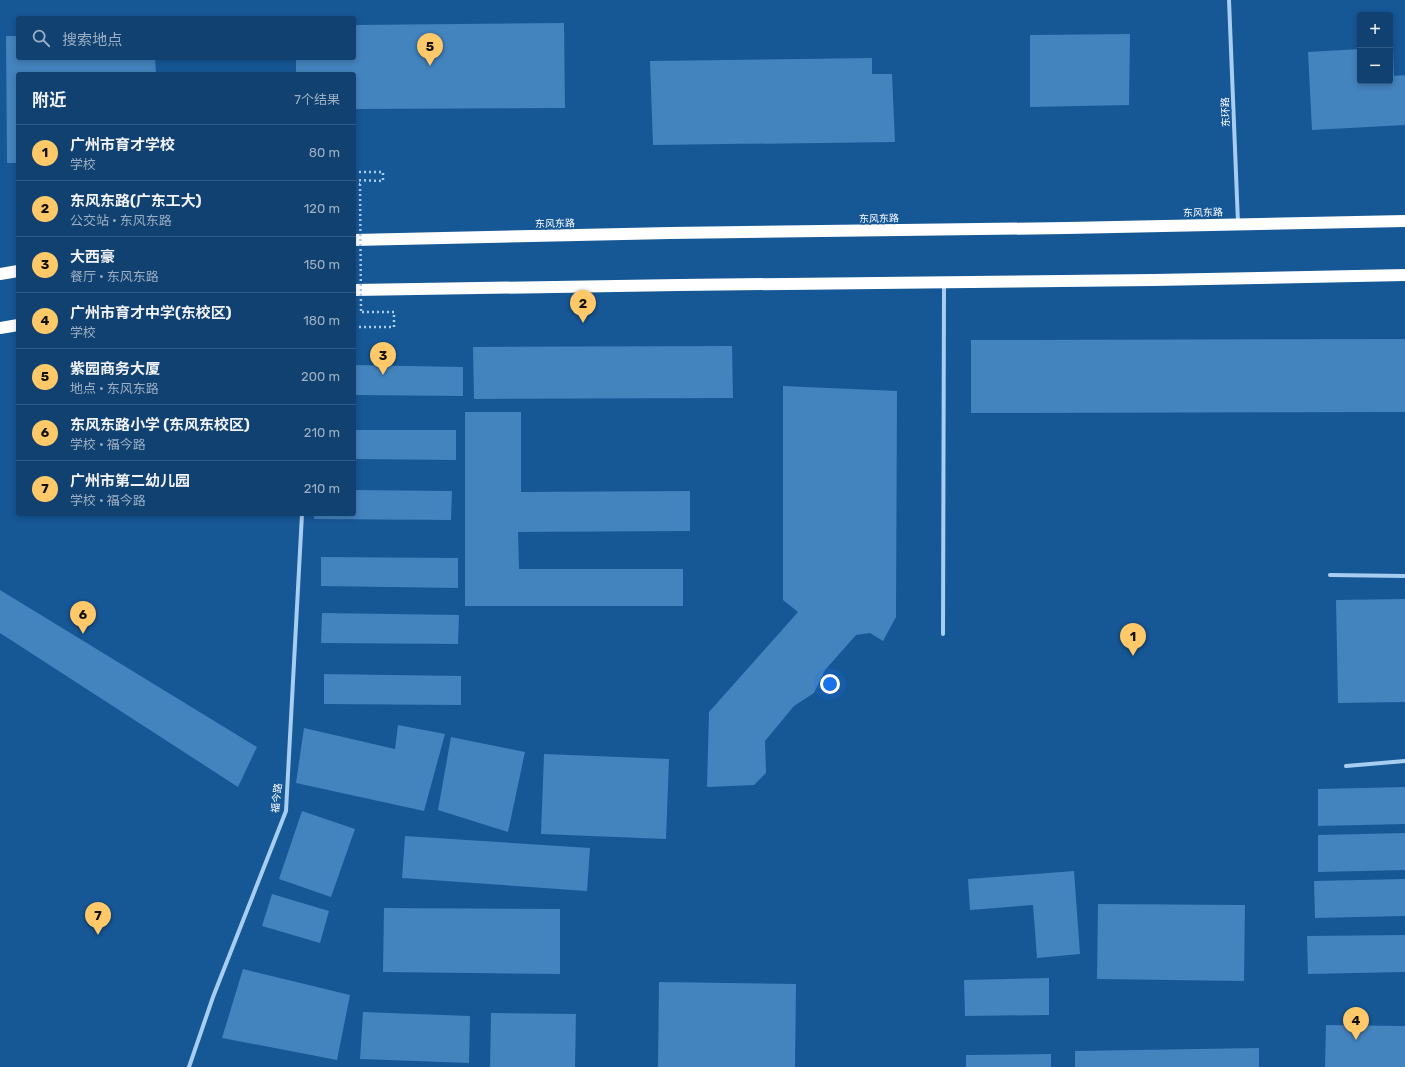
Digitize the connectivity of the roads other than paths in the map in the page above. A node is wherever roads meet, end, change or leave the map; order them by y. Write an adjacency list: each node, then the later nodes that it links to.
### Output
1 (1229, 0): 3 (street, 东环路)
2 (1405, 221): 3 (highway, 东风东路)
3 (1238, 224): 4 (highway, 东风东路)
4 (356, 240)
5 (16, 271): 6 (highway)
6 (0, 274)
7 (1405, 275): 8 (highway)
8 (944, 282): 9 (highway); 15 (street)
9 (356, 290)
10 (16, 325): 11 (highway)
11 (0, 328)
12 (302, 516): 18 (street, 福今路)
13 (1330, 575): 14 (street)
14 (1405, 576)
15 (944, 634)
16 (1405, 761): 17 (street)
17 (1346, 766)
18 (189, 1067)

